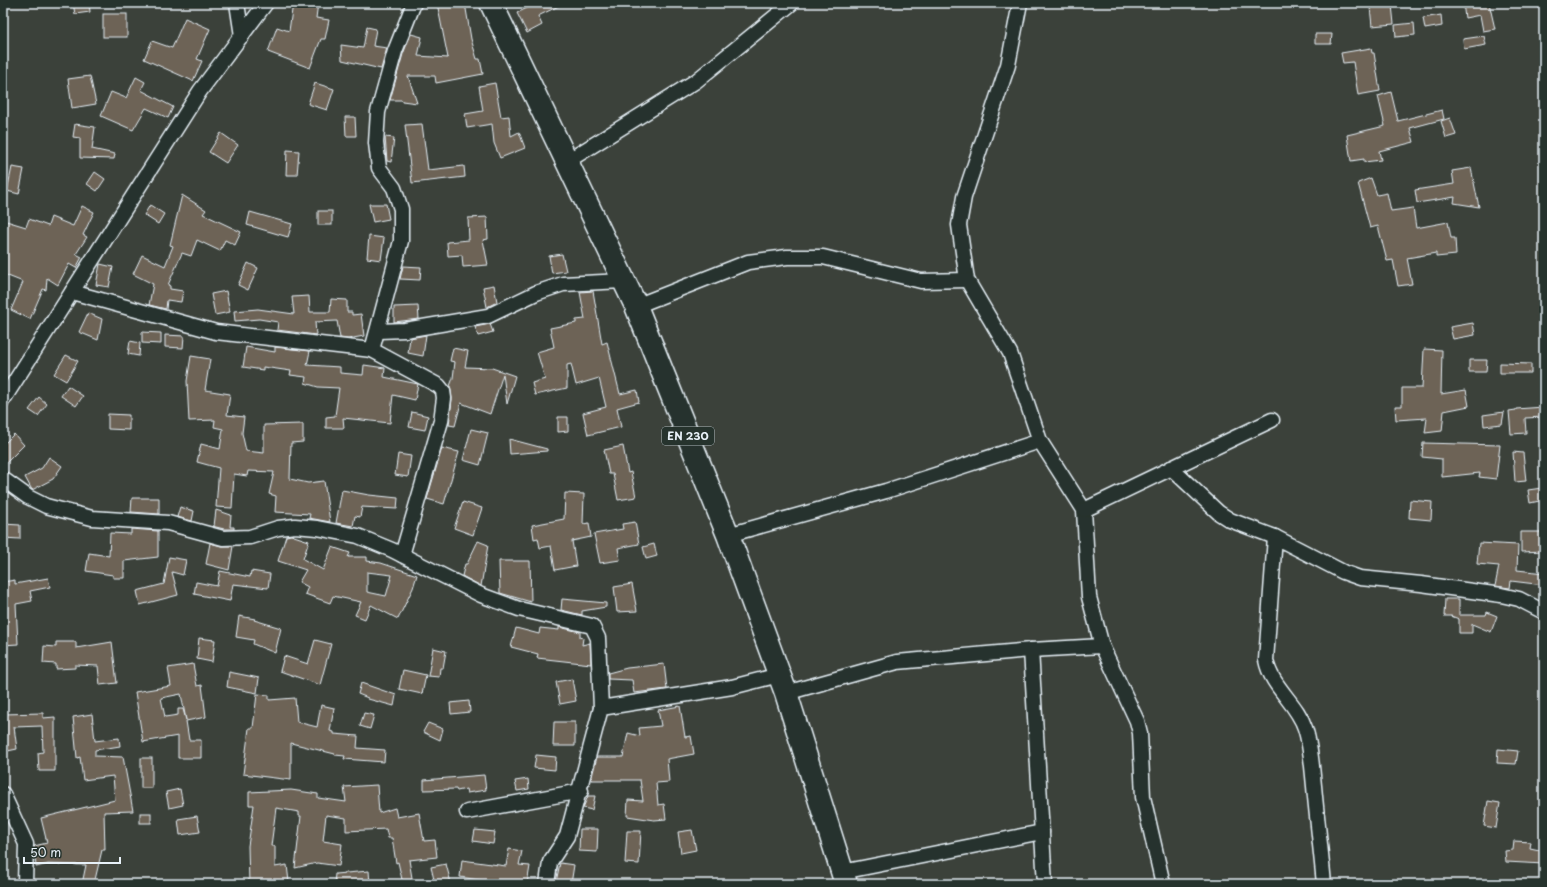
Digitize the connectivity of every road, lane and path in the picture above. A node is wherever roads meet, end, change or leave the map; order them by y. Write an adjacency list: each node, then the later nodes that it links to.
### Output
1 (237, 3): 7 (street)
2 (266, 3): 7 (street)
3 (414, 3): 13 (street)
4 (491, 3): 8 (main road, EN 230)
5 (792, 3): 8 (street)
6 (1020, 3): 9 (street)
7 (242, 36): 11 (street)
8 (566, 162): 10 (main road, EN 230)
9 (967, 280): 12 (street); 17 (street)
10 (623, 281): 12 (main road, EN 230); 13 (street)
11 (72, 292): 14 (street); 15 (street)
12 (636, 306): 21 (main road, EN 230)
13 (378, 331): 14 (street)
14 (372, 350): 23 (street)
15 (3, 400)
16 (1272, 420): 18 (street)
17 (1040, 441): 20 (street); 21 (street)
18 (1171, 468): 20 (street); 22 (street)
19 (3, 479): 23 (street)
20 (1084, 510): 25 (street)
21 (728, 534): 27 (main road, EN 230)
22 (1275, 537): 24 (street); 38 (street)
23 (402, 555): 28 (street)
24 (1544, 612)
25 (1102, 646): 26 (street); 37 (street)
26 (1031, 650): 27 (street); 32 (street)
27 (783, 684): 28 (street); 33 (main road, EN 230)
28 (602, 708): 29 (street)
29 (581, 791): 31 (street); 35 (street)
30 (3, 794): 34 (street)
31 (467, 812)
32 (1042, 832): 33 (street); 36 (street)
33 (844, 878)
34 (25, 884)
35 (547, 884)
36 (1046, 884)
37 (1163, 884)
38 (1324, 884)

